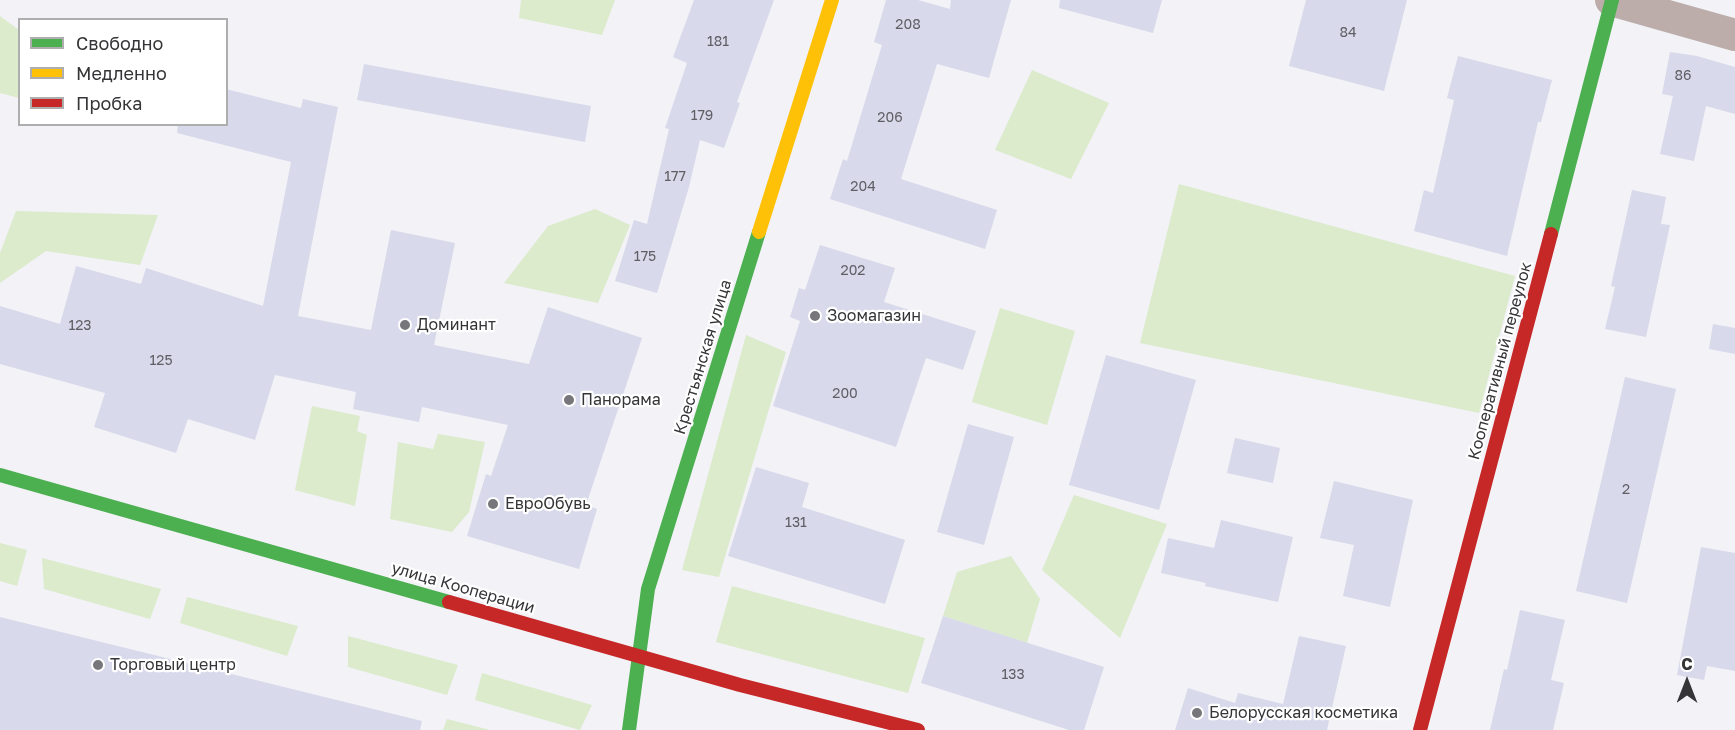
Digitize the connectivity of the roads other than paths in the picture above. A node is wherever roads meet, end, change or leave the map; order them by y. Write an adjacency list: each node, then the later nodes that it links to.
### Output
1 (832, 0): 5 (street, Крестьянская улица)
2 (1611, 0): 3 (street); 8 (street, Кооперативный переулок)
3 (1735, 35)
4 (0, 476): 5 (street, улица Кооперации)
5 (638, 656): 6 (street, Крестьянская улица); 7 (street, улица Кооперации)
6 (629, 730)
7 (918, 730)
8 (1420, 730)

